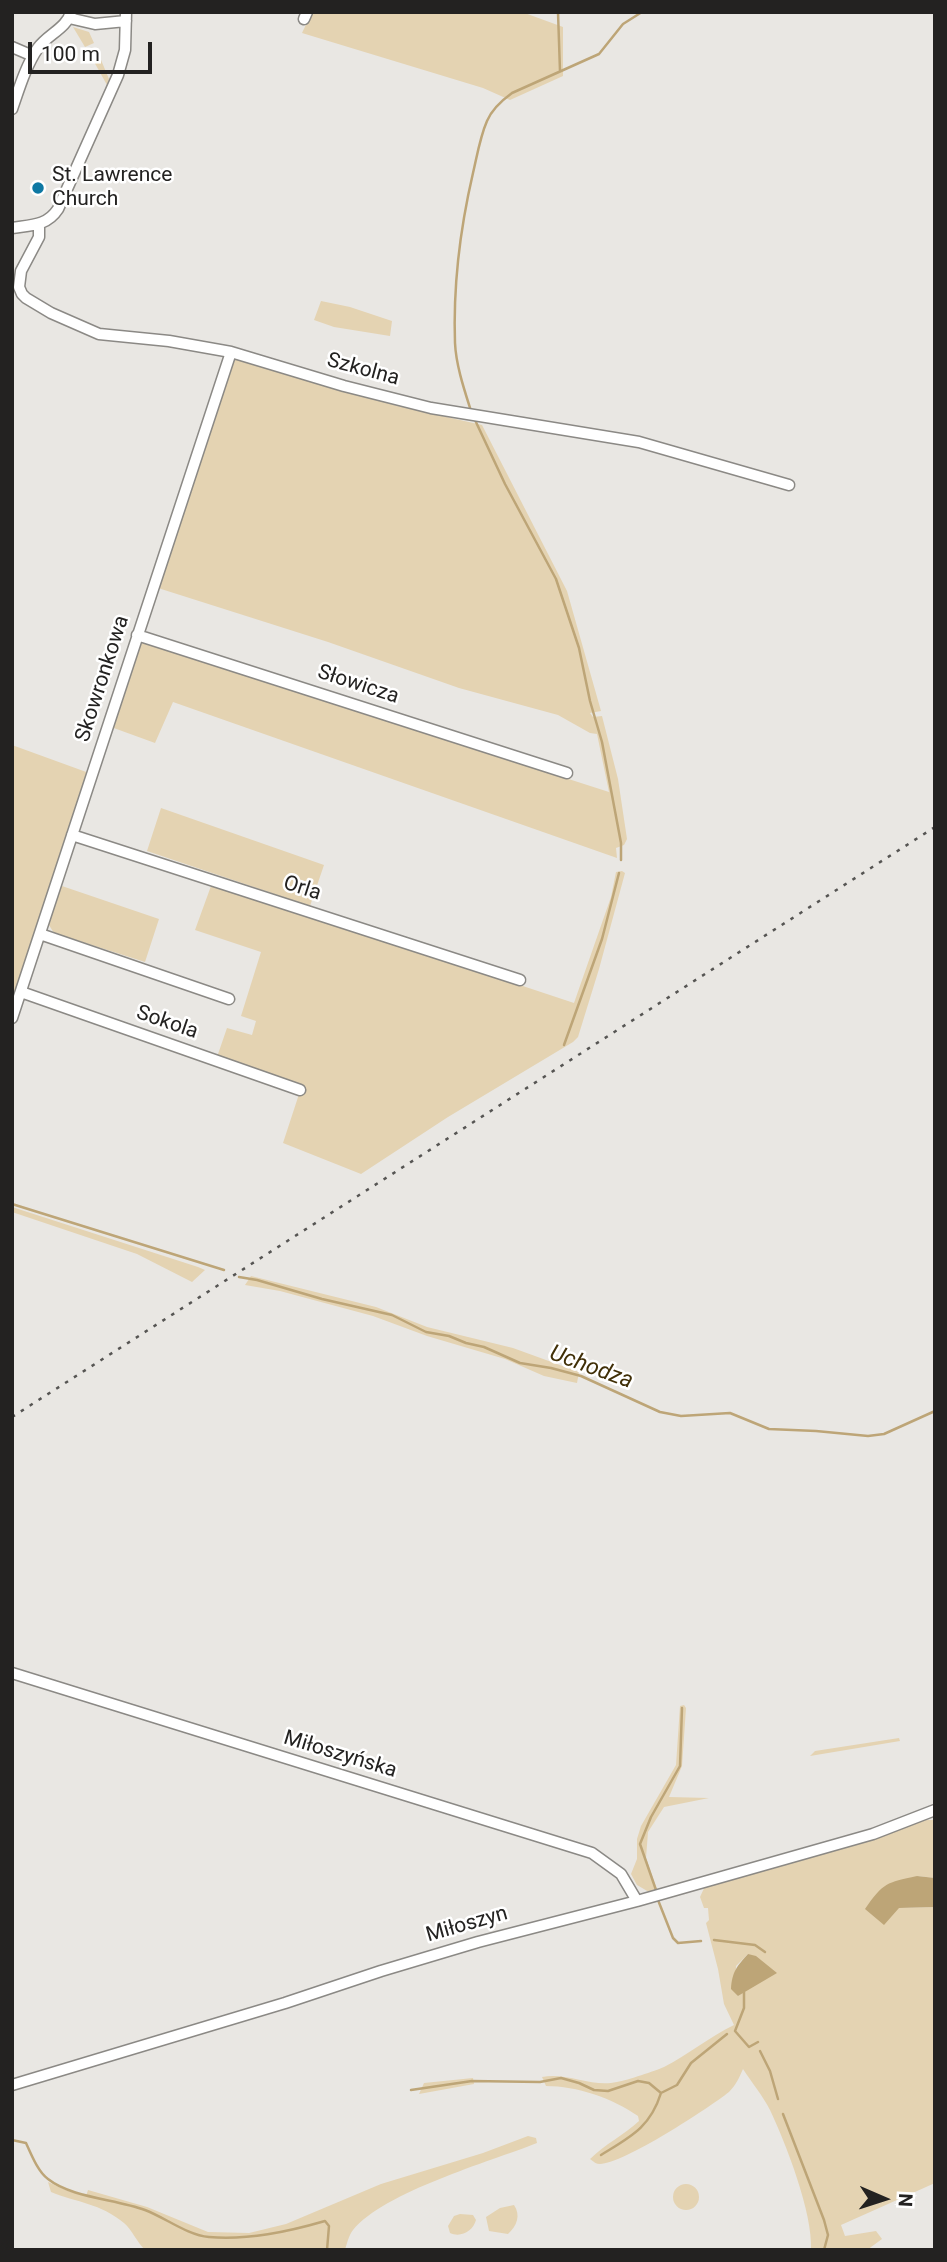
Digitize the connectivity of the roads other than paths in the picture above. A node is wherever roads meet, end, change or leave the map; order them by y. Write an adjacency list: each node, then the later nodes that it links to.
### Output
1 (70, 15): 2 (street); 4 (street)
2 (126, 17): 6 (street)
3 (12, 47): 4 (street)
4 (33, 55): 5 (street)
5 (12, 109)
6 (39, 225): 7 (street); 8 (street, Szkolna)
7 (12, 228)
8 (231, 352): 9 (street, Szkolna); 10 (street, Skowronkowa)
9 (789, 485)
10 (137, 635): 11 (street, Słowicza); 12 (street, Skowronkowa)
11 (567, 773)
12 (72, 835): 13 (street, Skowronkowa); 14 (street, Orla)
13 (40, 934): 15 (street, Skowronkowa); 16 (street)
14 (520, 981)
15 (20, 992): 17 (street, Skowronkowa); 18 (street, Sokola)
16 (229, 999)
17 (12, 1018)
18 (300, 1090)
19 (12, 1673): 21 (street, Miłoszyńska)
20 (935, 1810): 21 (street, Miłoszyn)
21 (637, 1901): 22 (street, Miłoszyn)
22 (12, 2085)

